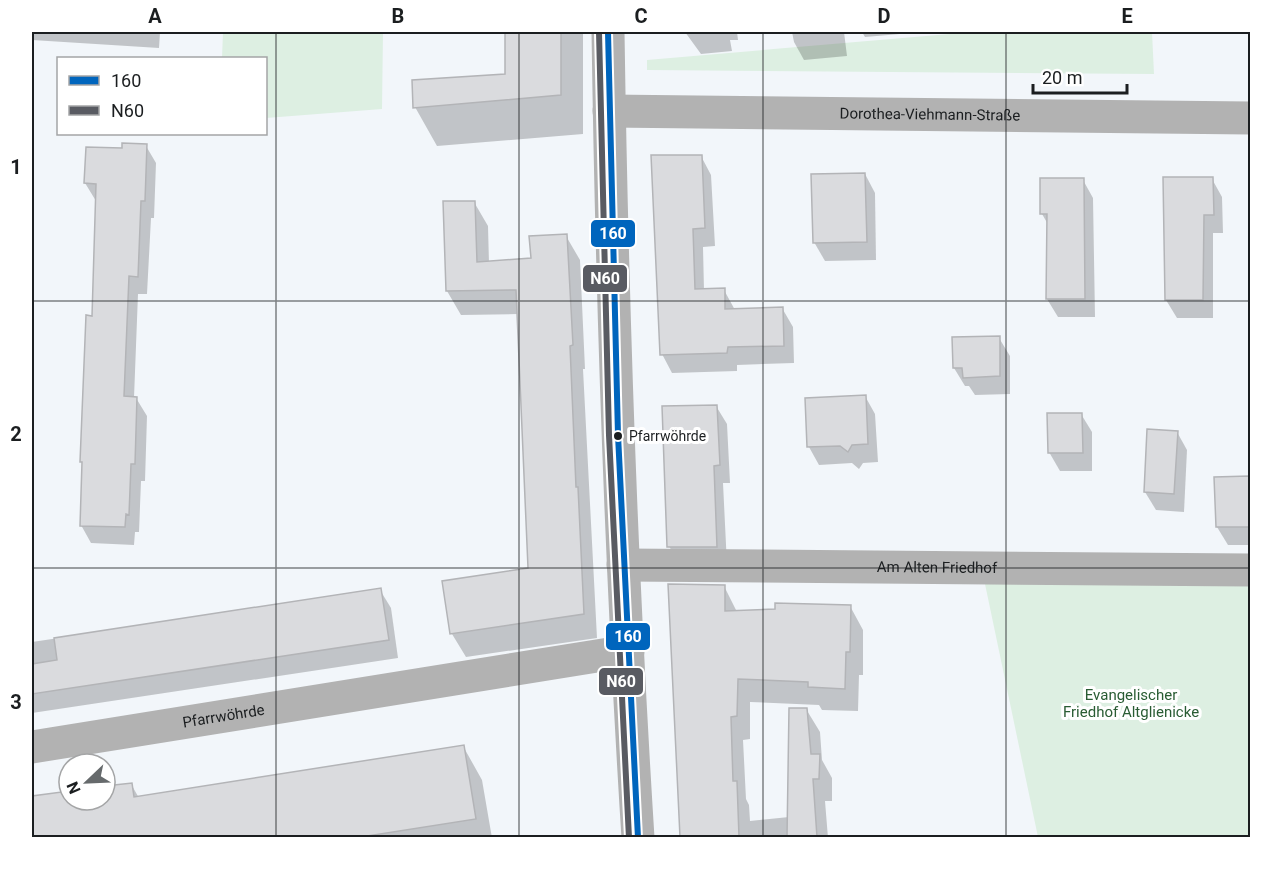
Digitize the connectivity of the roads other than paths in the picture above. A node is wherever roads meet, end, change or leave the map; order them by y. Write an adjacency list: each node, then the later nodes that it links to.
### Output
1 (608, 32): 2 (street)
2 (609, 111): 3 (street, Dorothea-Viehmann-Straße); 4 (street)
3 (1251, 118)
4 (623, 565): 5 (street, Am Alten Friedhof); 6 (street)
5 (1251, 570)
6 (628, 651): 7 (street, Pfarrwöhrde); 8 (street)
7 (32, 747)
8 (638, 837)

